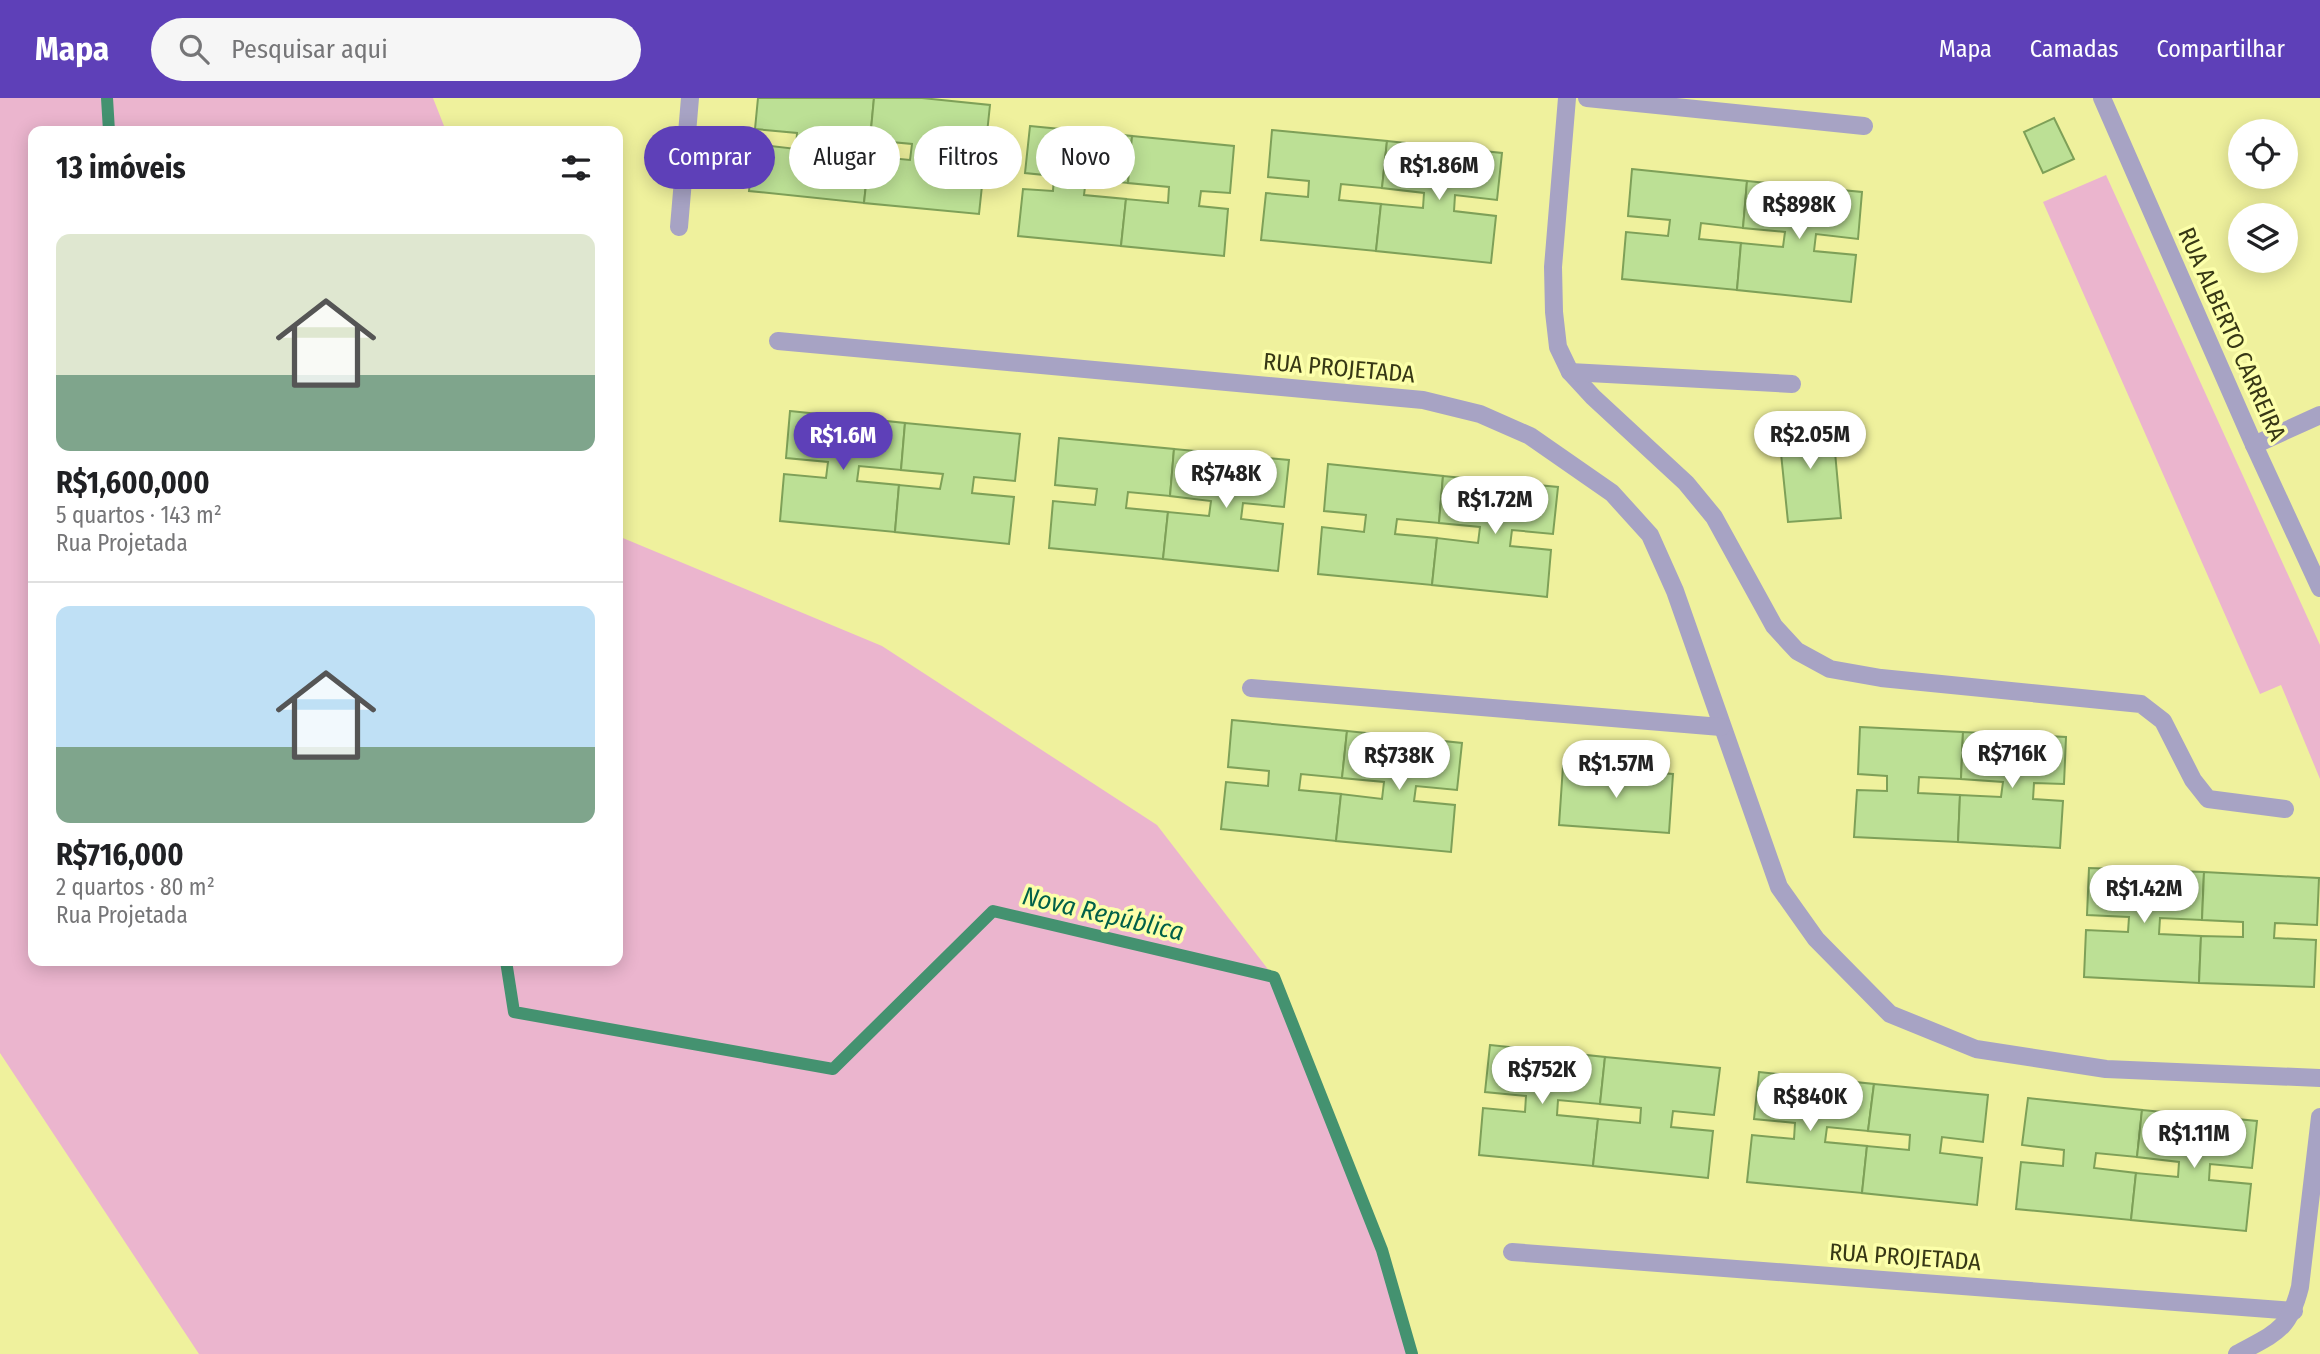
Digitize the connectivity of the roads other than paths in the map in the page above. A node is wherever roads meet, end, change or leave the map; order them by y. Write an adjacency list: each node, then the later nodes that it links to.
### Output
1 (690, 98): 6 (street)
2 (1567, 98): 8 (street)
3 (1587, 98): 5 (street)
4 (2102, 98): 11 (street, RUA ALBERTO CARREIRA)
5 (1864, 126)
6 (679, 227)
7 (778, 341): 14 (street, RUA PROJETADA)
8 (1570, 372): 9 (street); 15 (street)
9 (1792, 384)
10 (2320, 415): 11 (street)
11 (2253, 445): 12 (street, RUA ALBERTO CARREIRA)
12 (2320, 588)
13 (1251, 688): 14 (street)
14 (1721, 727): 16 (street, RUA PROJETADA)
15 (2285, 809)
16 (2320, 1078)
17 (2320, 1117): 19 (street)
18 (1511, 1252): 19 (street, RUA PROJETADA)
19 (2294, 1311): 20 (street)
20 (2237, 1354)

